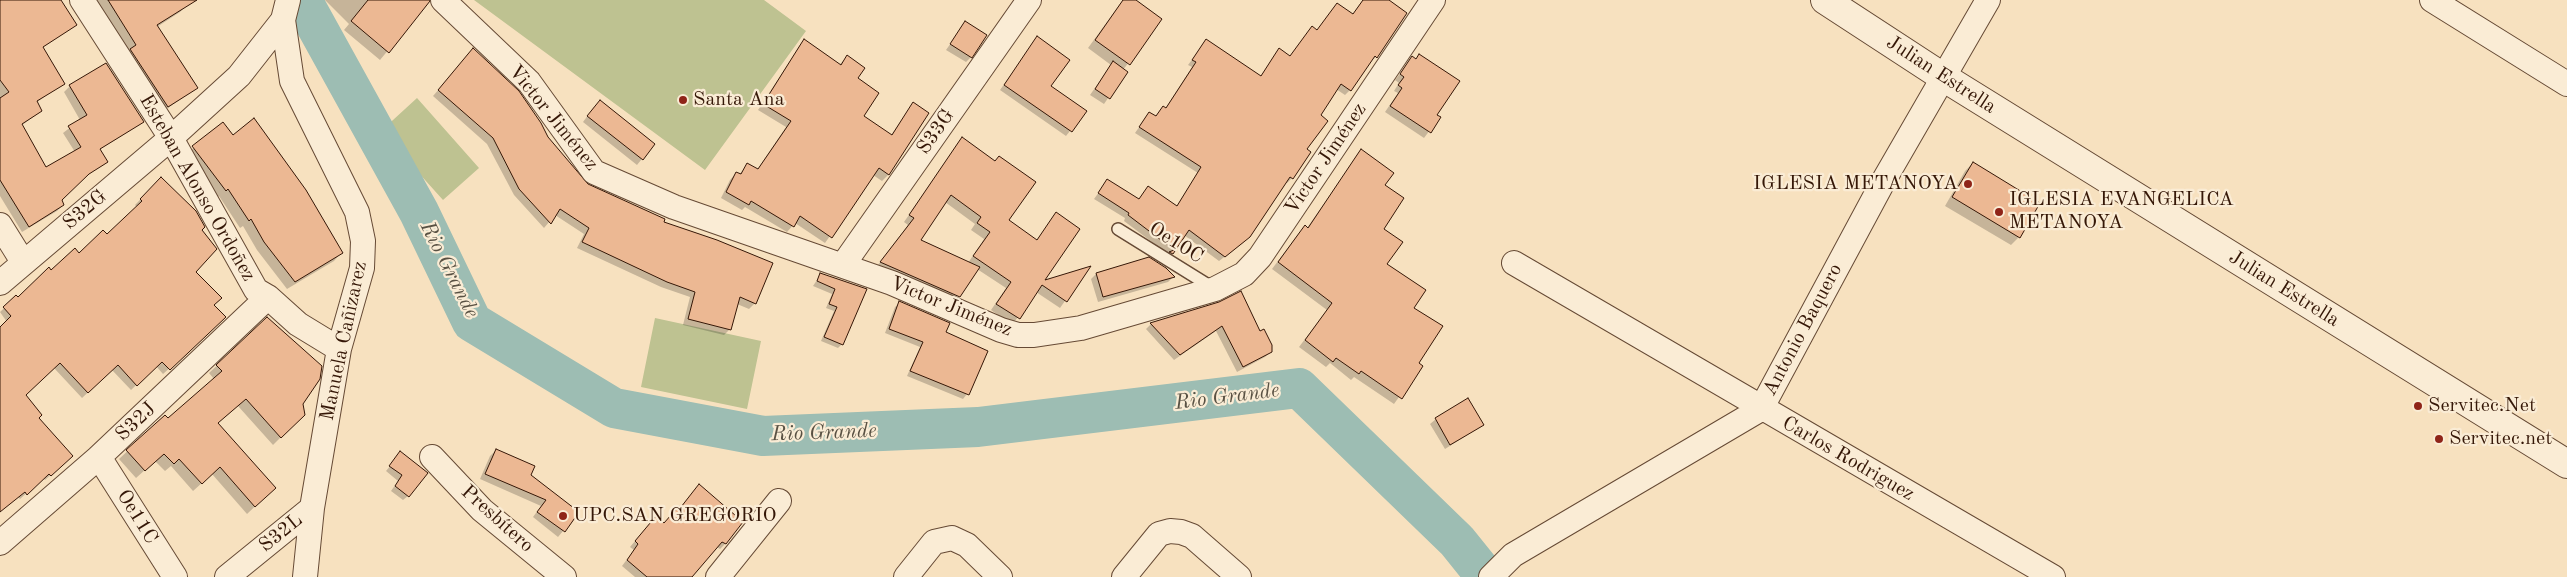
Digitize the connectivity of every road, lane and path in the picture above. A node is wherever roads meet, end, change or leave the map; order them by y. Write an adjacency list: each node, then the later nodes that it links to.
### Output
1 (82, 0): 11 (street, Esteban Alonso Ordoñez)
2 (443, 0): 16 (street, Victor Jiménez)
3 (1029, 0): 16 (street, S33G)
4 (1434, 0): 18 (street, Victor Jiménez)
5 (1825, 0): 9 (street, Julian Estrella)
6 (1988, 0): 9 (street, Antonio Baquero)
7 (2432, 0): 10 (street)
8 (286, 10): 11 (street, S32G); 20 (street, Manuela Cañizarez)
9 (1943, 77): 21 (street, Antonio Baquero); 24 (street, Julian Estrella)
10 (2567, 84)
11 (171, 138): 14 (street, S32G); 19 (street, Esteban Alonso Ordoñez)
12 (0, 225): 14 (street)
13 (1118, 229): 18 (lane, Oe10C)
14 (23, 262): 17 (street, S32G)
15 (1514, 263): 21 (street, Carlos Rodriguez)
16 (843, 265): 18 (street, Victor Jiménez)
17 (0, 283)
18 (1215, 289)
19 (268, 297): 20 (street, Esteban Alonso Ordoñez); 22 (street, S32J)
20 (339, 349): 26 (street, Manuela Cañizarez)
21 (1761, 409): 37 (street, Antonio Baquero); 38 (street, Carlos Rodriguez)
22 (99, 457): 27 (street, S32J); 28 (street, Oe11C)
23 (432, 457): 31 (street, Presbítero)
24 (2567, 464)
25 (779, 501): 32 (street)
26 (312, 508): 29 (street, S32L); 30 (street, Manuela Cañizarez)
27 (0, 543)
28 (174, 577)
29 (227, 577)
30 (305, 577)
31 (564, 577)
32 (718, 577)
33 (906, 577): 34 (street)
34 (1000, 577)
35 (1124, 577): 36 (street)
36 (1239, 577)
37 (1490, 577)
38 (2053, 577)

